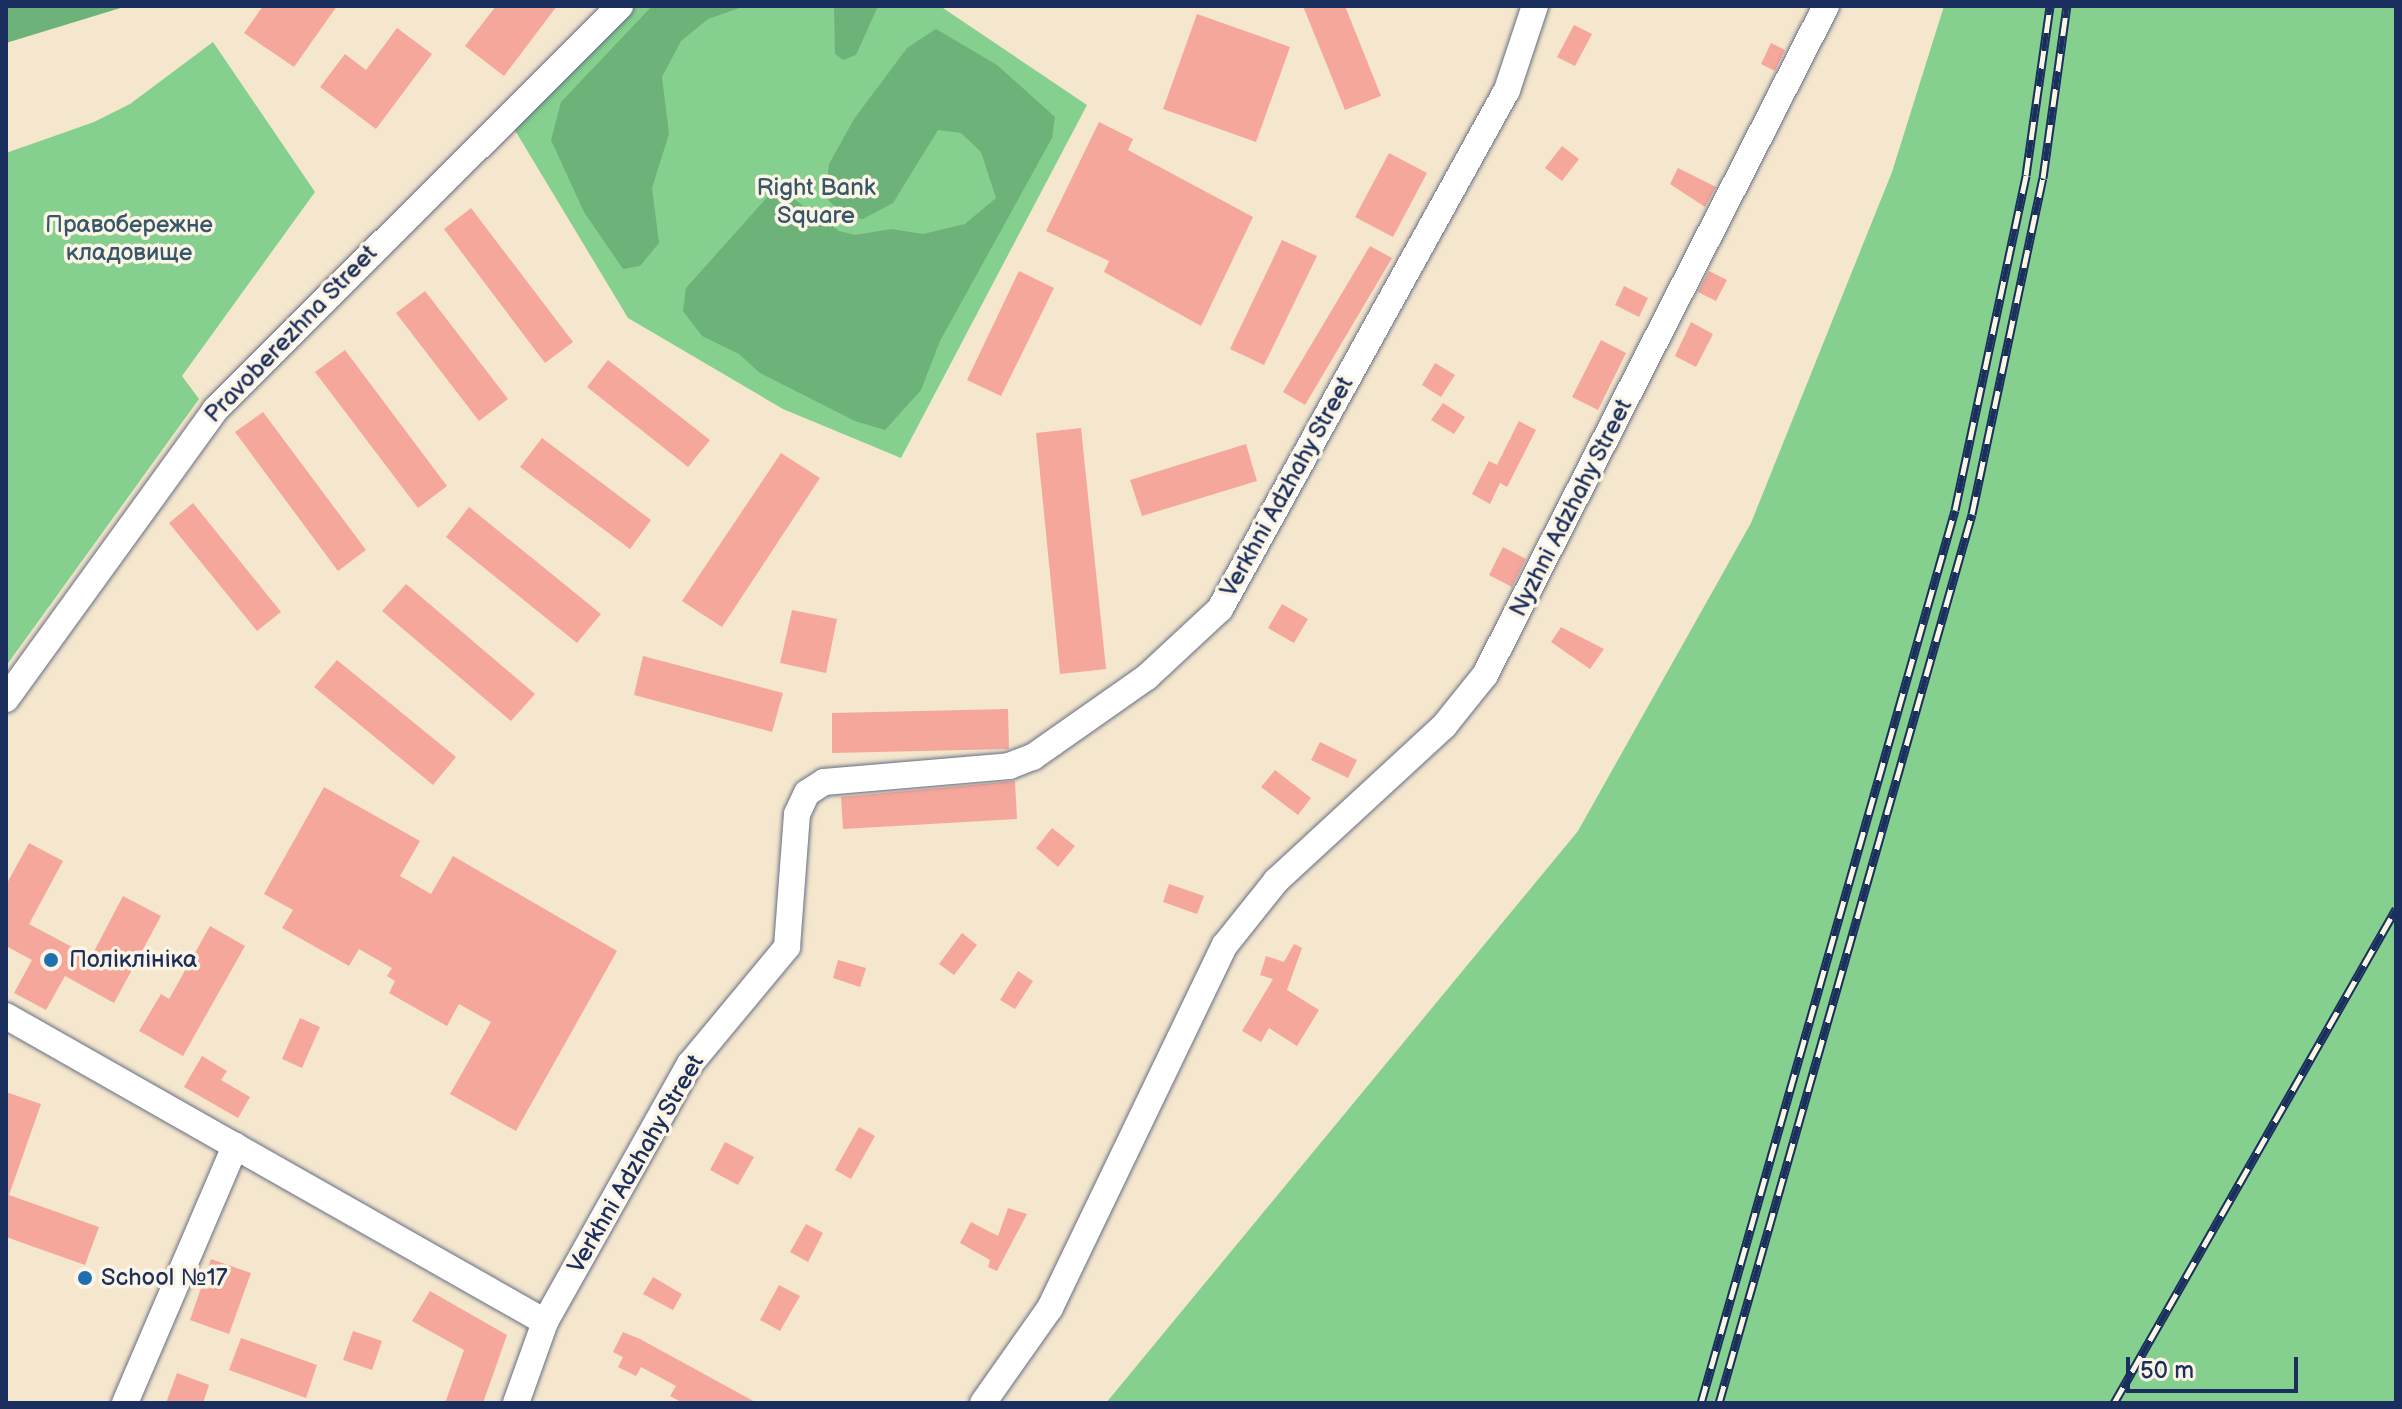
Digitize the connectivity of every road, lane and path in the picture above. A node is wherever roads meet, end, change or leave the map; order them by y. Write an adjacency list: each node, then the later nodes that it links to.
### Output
1 (620, 6): 4 (street, Pravoberezhna Street)
2 (1535, 6): 7 (street, Verkhni Adzhahy Street)
3 (1826, 6): 10 (street, Nyzhni Adzhahy Street)
4 (6, 699)
5 (6, 1016): 6 (street)
6 (235, 1146): 7 (street); 8 (street)
7 (545, 1322): 9 (street, Verkhni Adzhahy Street)
8 (125, 1403)
9 (516, 1403)
10 (983, 1403)

